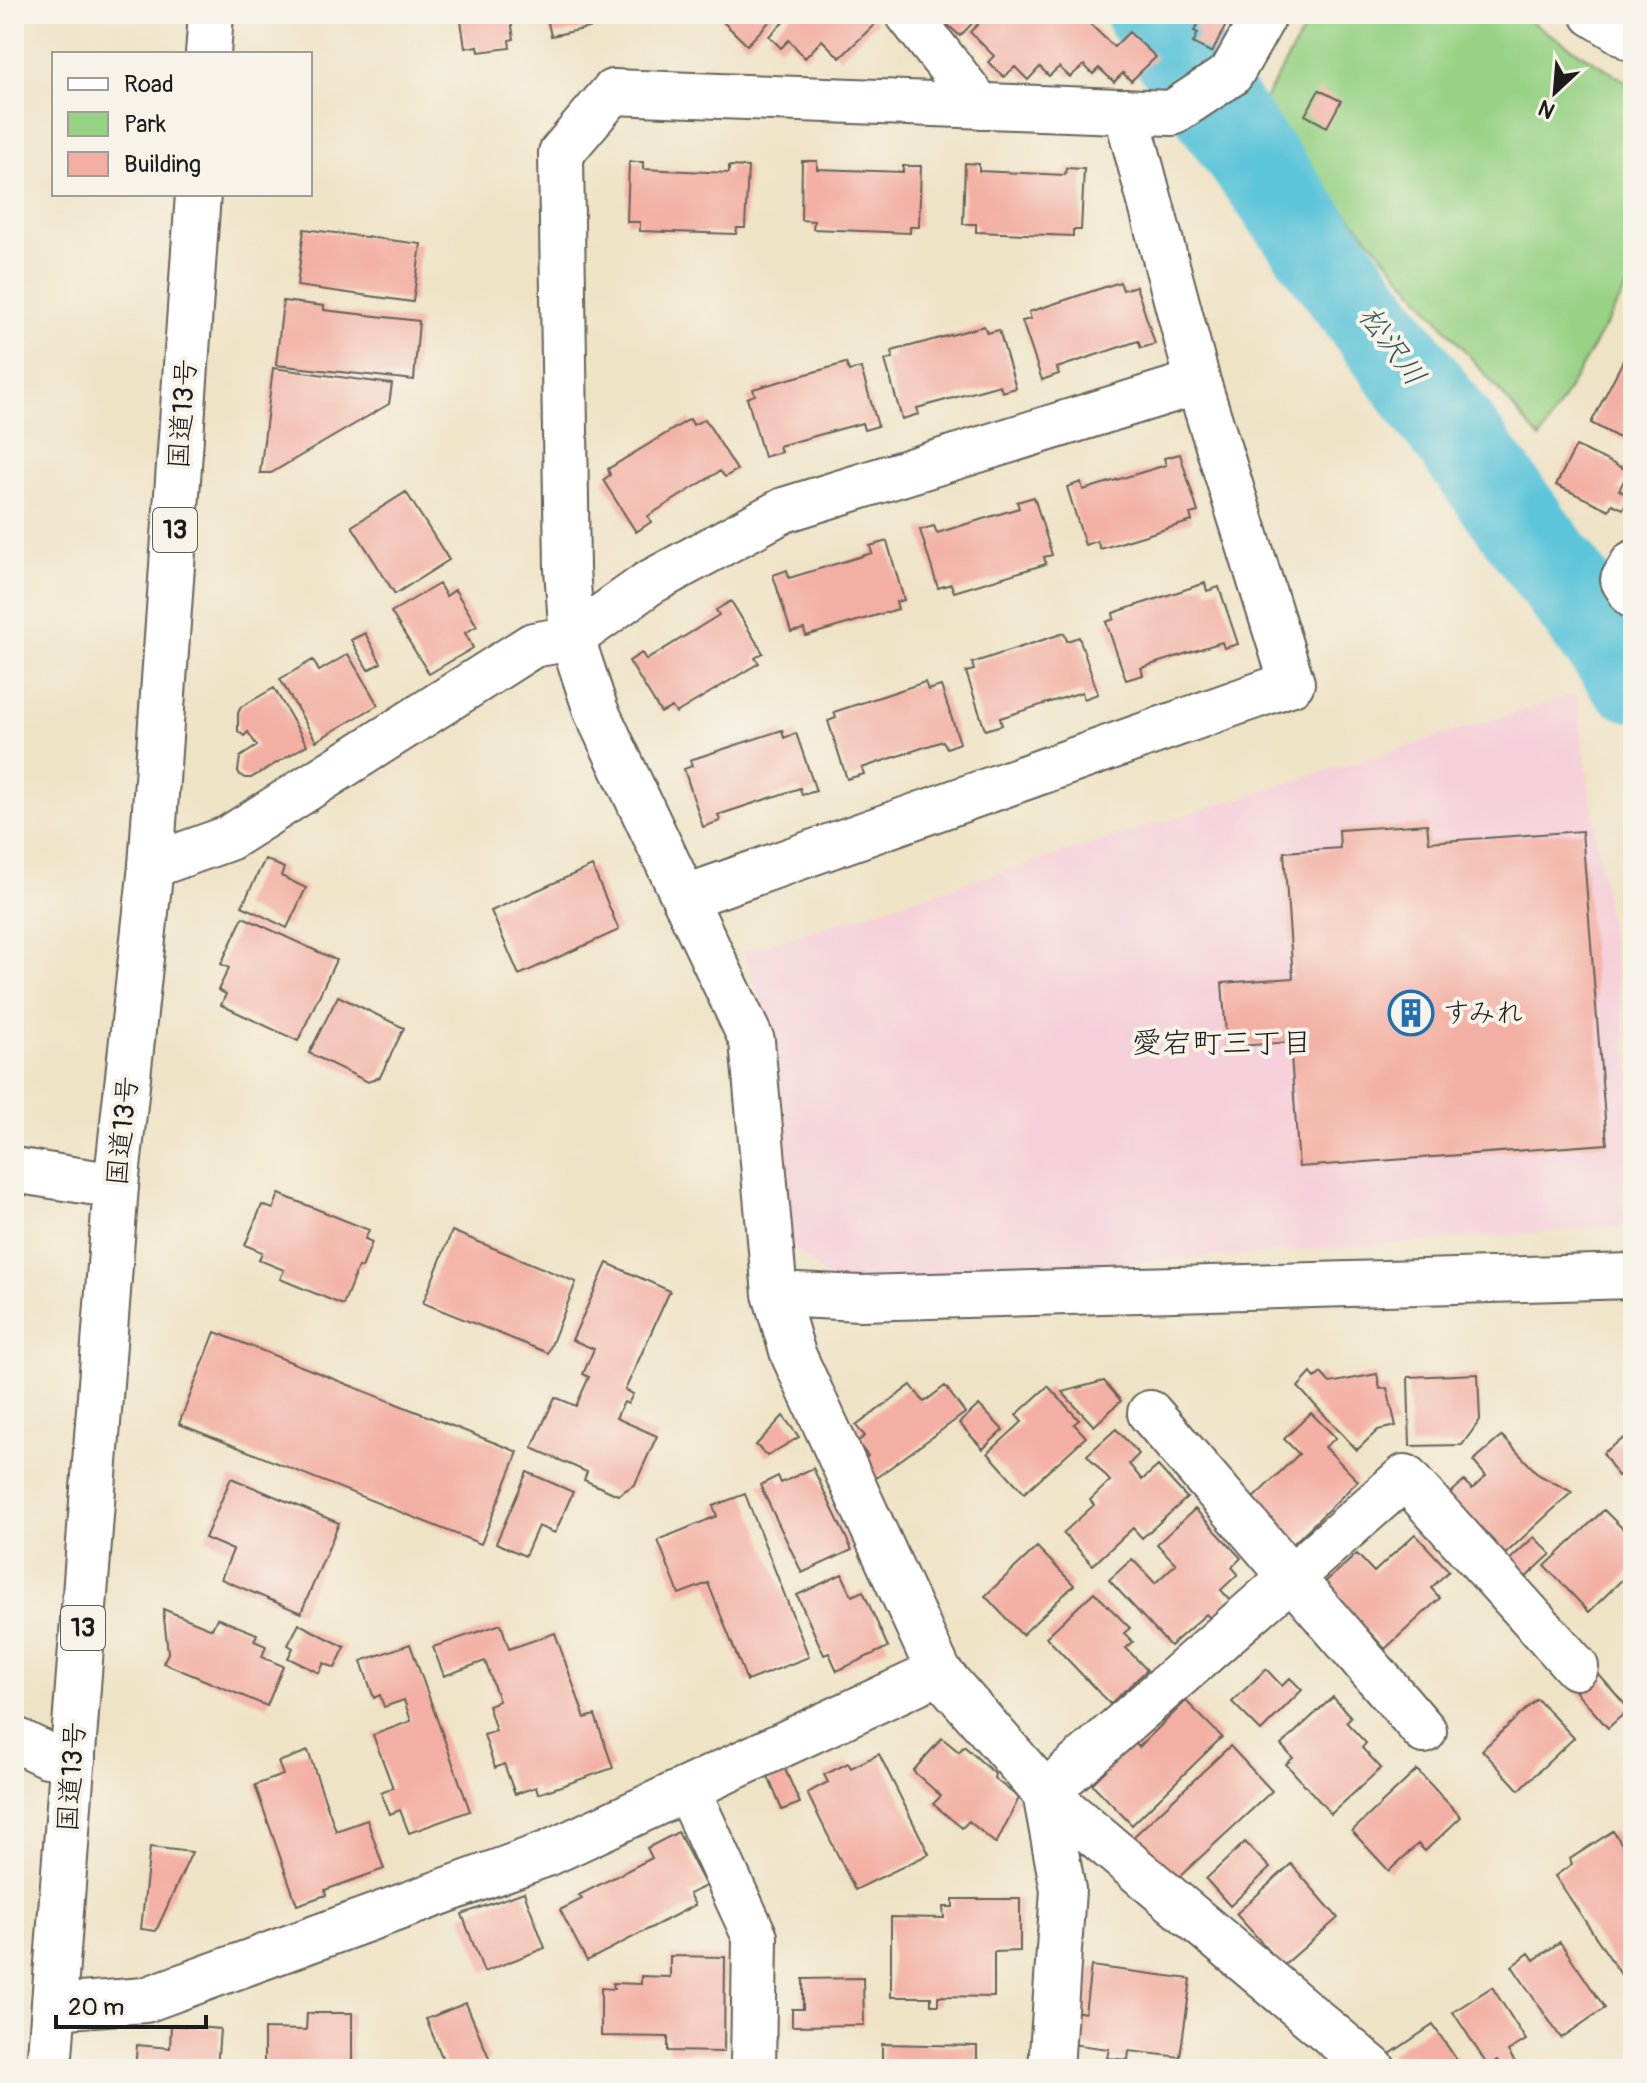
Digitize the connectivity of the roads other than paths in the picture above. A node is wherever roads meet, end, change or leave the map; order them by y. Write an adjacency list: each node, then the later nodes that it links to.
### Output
1 (211, 14): 6 (main road)
2 (908, 14): 7 (main road)
3 (1265, 14): 8 (main road)
4 (1593, 14): 5 (main road)
5 (1633, 39)
6 (208, 52)
7 (980, 106): 8 (main road); 13 (main road)
8 (1126, 111): 10 (main road)
9 (198, 196): 14 (main road, 国道13号 / 13)
10 (1198, 382): 13 (main road); 15 (main road)
11 (1633, 563): 12 (main road)
12 (1633, 596)
13 (572, 638): 14 (main road); 15 (main road)
14 (151, 866): 17 (main road, 国道13号 / 13)
15 (684, 898): 19 (main road)
16 (14, 1170): 17 (main road)
17 (116, 1186): 26 (main road, 国道13号 / 13)
18 (1633, 1276): 19 (main road)
19 (775, 1294): 23 (main road)
20 (1150, 1413): 21 (main road)
21 (1291, 1577): 22 (main road); 24 (main road); 28 (main road)
22 (1576, 1667)
23 (939, 1672): 27 (main road); 28 (main road)
24 (1424, 1731)
25 (14, 1739): 26 (main road)
26 (73, 1760): 29 (main road, 国道13号 / 13)
27 (687, 1789): 29 (main road); 31 (main road)
28 (1045, 1793): 32 (main road); 33 (main road)
29 (54, 2007): 30 (main road, 国道13号 / 13)
30 (49, 2069)
31 (753, 2069)
32 (1051, 2069)
33 (1373, 2069)

